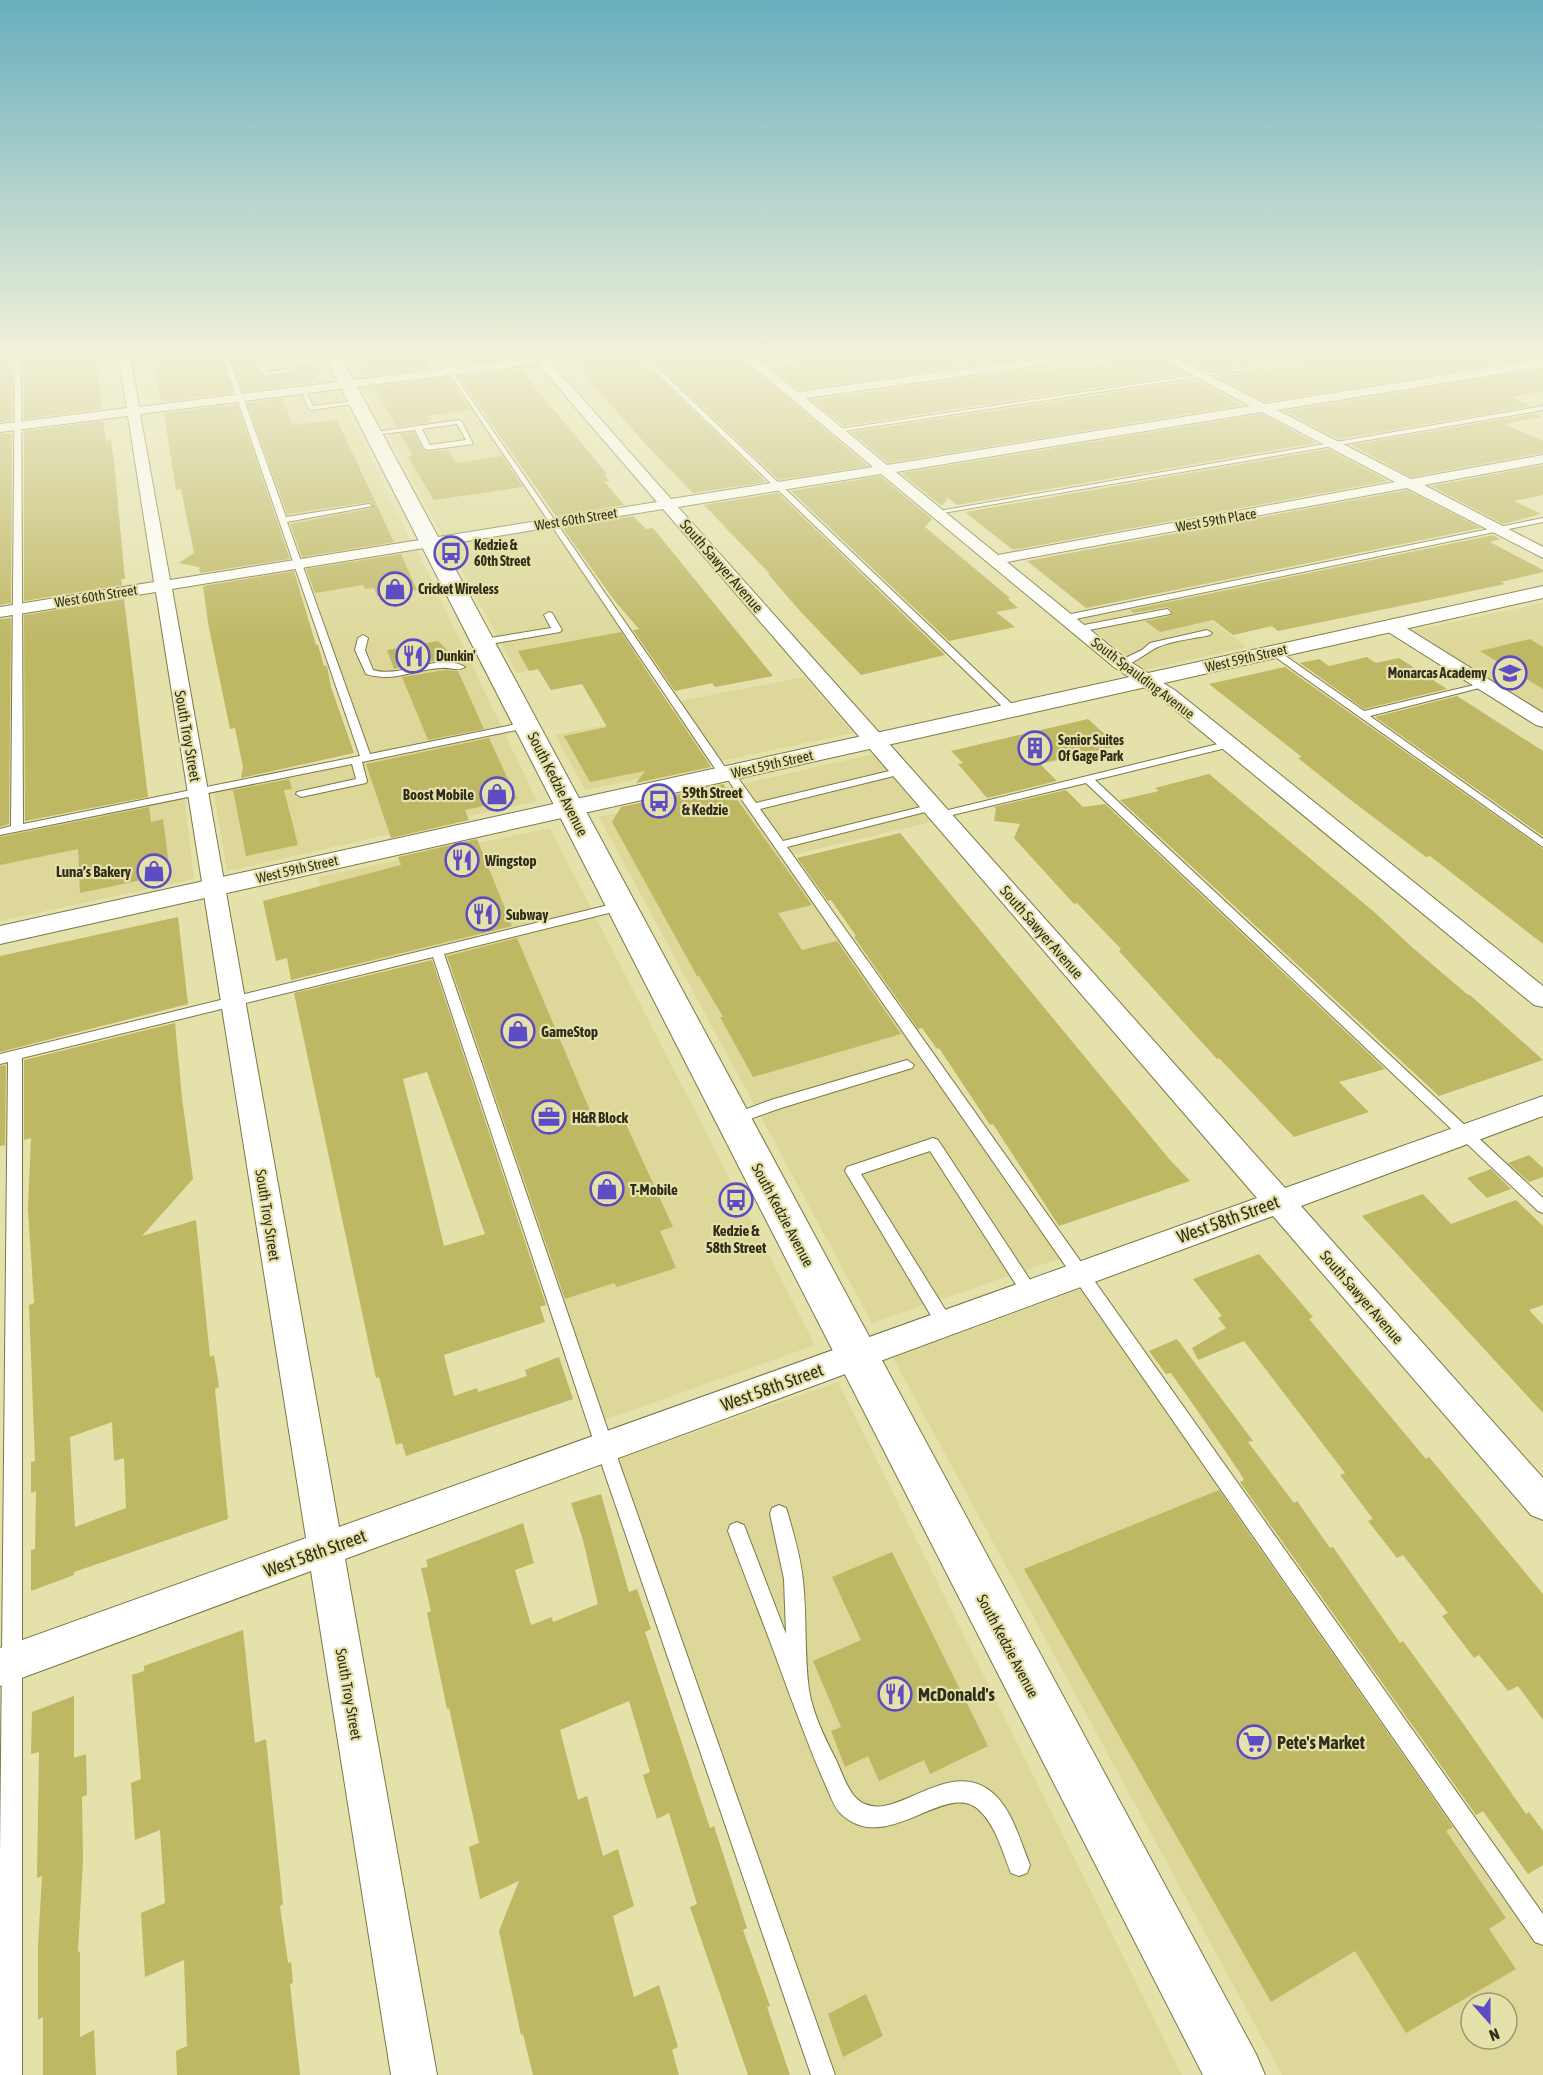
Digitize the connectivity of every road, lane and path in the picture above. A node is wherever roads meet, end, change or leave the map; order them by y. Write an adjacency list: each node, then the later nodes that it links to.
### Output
1 (18, 452): 29 (lane)
2 (140, 452): 27 (street, South Troy Street)
3 (259, 452): 19 (lane)
4 (383, 452): 23 (main road, South Kedzie Avenue)
5 (502, 452): 21 (lane)
6 (622, 452): 16 (street, South Sawyer Avenue)
7 (743, 452): 15 (lane)
8 (863, 452): 13 (street, South Spaulding Avenue)
9 (991, 452): 13 (street, West 60th Street)
10 (1287, 452): 18 (lane)
11 (1348, 452): 14 (street)
12 (1543, 459): 14 (street, West 59th Place)
13 (884, 469): 15 (street, West 60th Street); 18 (street, South Spaulding Avenue)
14 (1410, 484): 22 (street); 25 (street, West 59th Place)
15 (779, 486): 16 (street, West 60th Street); 44 (lane)
16 (668, 504): 21 (street, West 60th Street); 48 (street, South Sawyer Avenue)
17 (369, 506): 19 (lane)
18 (937, 512): 25 (street, South Spaulding Avenue)
19 (283, 520): 26 (lane)
20 (1543, 520): 22 (lane)
21 (553, 523): 23 (street, West 60th Street); 52 (lane)
22 (1498, 530): 24 (street); 33 (lane)
23 (431, 542): 26 (street, West 60th Street); 38 (main road, South Kedzie Avenue)
24 (1543, 553)
25 (995, 560): 33 (street, South Spaulding Avenue)
26 (298, 564): 27 (street, West 60th Street); 50 (lane)
27 (162, 585): 29 (street, West 60th Street); 54 (street, South Troy Street)
28 (1543, 592): 34 (street, West 59th Street)
29 (18, 609): 30 (street, West 60th Street); 59 (lane)
30 (0, 612)
31 (1167, 612): 35 (lane)
32 (549, 615): 38 (lane)
33 (1066, 618): 35 (street, South Spaulding Avenue)
34 (1391, 626): 39 (street, West 59th Street); 43 (street)
35 (1079, 629): 40 (street, South Spaulding Avenue)
36 (1207, 633): 40 (lane)
37 (363, 638): 41 (lane)
38 (484, 642): 47 (main road, South Kedzie Avenue)
39 (1274, 652): 42 (street, West 59th Street); 45 (lane)
40 (1120, 663): 42 (street, South Spaulding Avenue)
41 (460, 667)
42 (1147, 680): 44 (street, West 59th Street); 49 (street, South Spaulding Avenue)
43 (1484, 684): 45 (lane); 46 (street)
44 (1012, 710): 48 (street, West 59th Street)
45 (1361, 714): 61 (lane)
46 (1543, 721)
47 (527, 725): 50 (lane); 57 (main road, South Kedzie Avenue)
48 (875, 741): 51 (street, South Sawyer Avenue); 52 (street, West 59th Street)
49 (1230, 744): 53 (lane); 67 (street, South Spaulding Avenue)
50 (361, 759): 54 (lane); 55 (lane)
51 (902, 771): 56 (lane); 58 (street, South Sawyer Avenue)
52 (727, 774): 56 (lane); 57 (street, West 59th Street)
53 (1088, 778): 58 (lane); 73 (lane)
54 (197, 792): 59 (lane); 63 (street, South Troy Street)
55 (301, 794)
56 (753, 807): 62 (lane)
57 (571, 808): 63 (street, West 59th Street); 64 (main road, South Kedzie Avenue)
58 (936, 811): 62 (lane); 74 (street, South Sawyer Avenue)
59 (17, 828): 60 (lane)
60 (0, 832)
61 (1543, 844)
62 (780, 845): 76 (lane)
63 (214, 888): 65 (street, West 59th Street); 68 (street, South Troy Street)
64 (621, 906): 66 (lane); 72 (main road, South Kedzie Avenue)
65 (0, 935)
66 (437, 951): 68 (lane); 80 (lane)
67 (1543, 999)
68 (233, 1001): 69 (lane); 84 (street, South Troy Street)
69 (7, 1057): 85 (lane)
70 (907, 1065): 72 (lane)
71 (1543, 1106): 73 (street, West 58th Street)
72 (733, 1120): 79 (main road, South Kedzie Avenue)
73 (1466, 1134): 74 (street, West 58th Street); 75 (lane)
74 (1278, 1201): 76 (street, West 58th Street); 81 (street, South Sawyer Avenue)
75 (1543, 1207)
76 (1080, 1273): 77 (street, West 58th Street); 88 (lane)
77 (1030, 1292): 78 (street, West 58th Street); 78 (lane)
78 (945, 1324): 79 (street, West 58th Street)
79 (856, 1356): 80 (street, West 58th Street); 92 (main road, South Kedzie Avenue)
80 (605, 1448): 84 (street, West 58th Street); 91 (lane)
81 (1543, 1503)
82 (779, 1514): 86 (lane)
83 (737, 1531): 86 (lane)
84 (324, 1549): 85 (street, West 58th Street); 90 (street, South Troy Street)
85 (6, 1665): 89 (lane)
86 (799, 1693): 87 (lane)
87 (1019, 1865)
88 (1543, 1934)
89 (10, 2075)
90 (414, 2075)
91 (824, 2075)
92 (1235, 2075)

